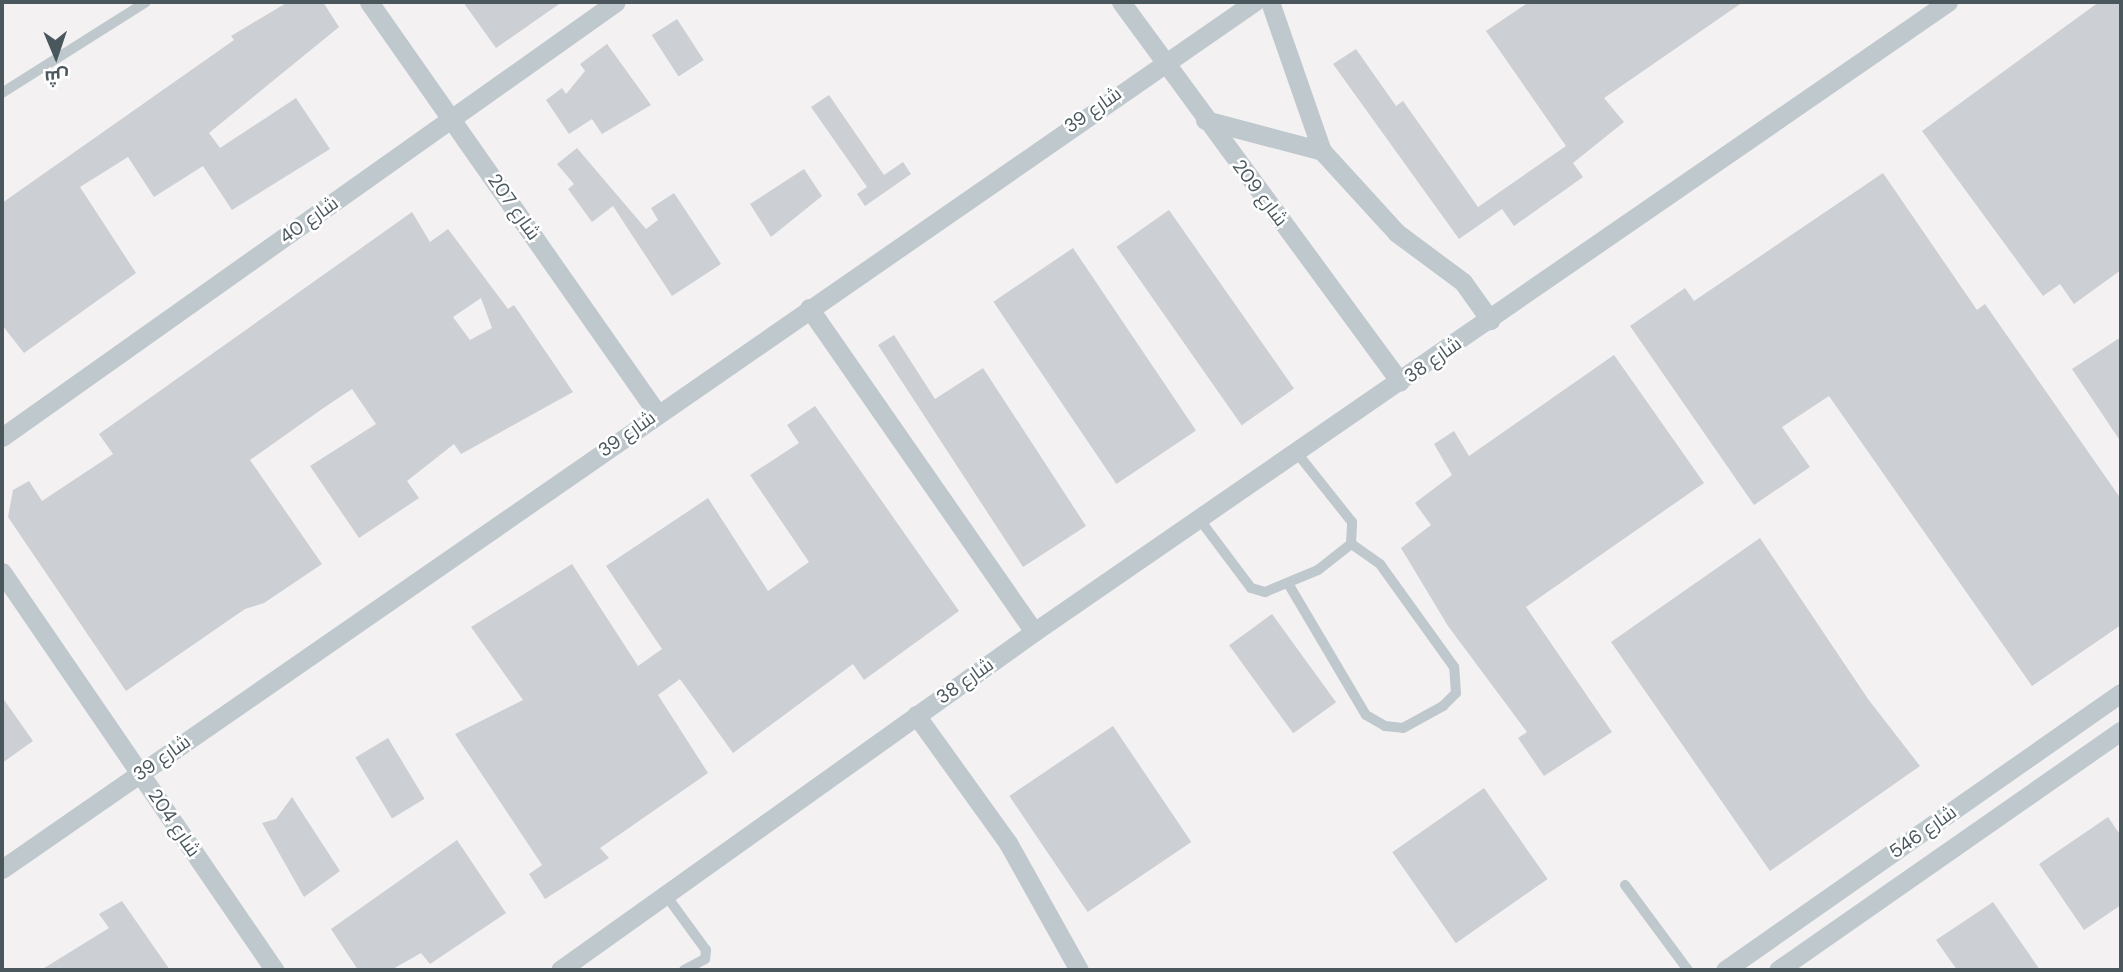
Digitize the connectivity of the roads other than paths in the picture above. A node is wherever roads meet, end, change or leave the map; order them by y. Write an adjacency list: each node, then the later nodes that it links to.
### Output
1 (146, 2): 9 (lane)
2 (369, 2): 10 (street, شارع 207)
3 (616, 2): 10 (street, شارع 40)
4 (1121, 2): 8 (street, شارع 209)
5 (1254, 2): 8 (street, شارع 39)
6 (1270, 2): 12 (street)
7 (1948, 2): 14 (street, شارع 38)
8 (1162, 62): 11 (street, شارع 209); 13 (street, شارع 39)
9 (2, 93)
10 (452, 118): 16 (street, شارع 207); 17 (street, شارع 40)
11 (1205, 120): 12 (street); 15 (street, شارع 209)
12 (1322, 151): 14 (street)
13 (809, 308): 16 (street, شارع 39); 23 (street)
14 (1490, 320): 15 (street, شارع 38)
15 (1401, 382): 18 (street, شارع 38)
16 (657, 413): 27 (street, شارع 39)
17 (2, 438)
18 (1297, 453): 19 (street, شارع 38); 20 (lane)
19 (1200, 520): 22 (lane); 23 (street, شارع 38)
20 (1351, 544): 22 (lane); 22 (lane)
21 (2, 572): 27 (street, شارع 204)
22 (1289, 585)
23 (1034, 632): 25 (street, شارع 38)
24 (2121, 693): 36 (street, شارع 546)
25 (916, 715): 30 (street, شارع 38); 34 (street, شارع 38)
26 (2121, 731): 37 (street, شارع 546)
27 (140, 773): 28 (street, شارع 39); 31 (street, شارع 204)
28 (2, 869)
29 (1625, 885): 35 (lane)
30 (665, 894): 32 (street, شارع 38); 33 (lane)
31 (275, 970)
32 (560, 970)
33 (684, 970)
34 (1079, 970)
35 (1688, 970)
36 (1725, 970)
37 (1778, 970)

